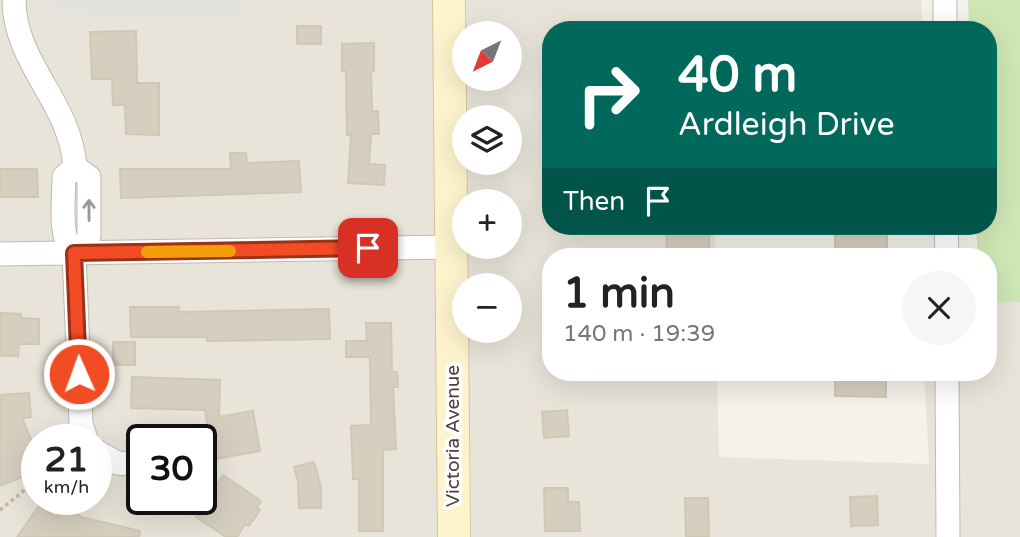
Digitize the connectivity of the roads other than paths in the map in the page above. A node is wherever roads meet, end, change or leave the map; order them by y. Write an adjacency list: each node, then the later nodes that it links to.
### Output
1 (449, 0): 5 (street, Victoria Avenue)
2 (945, 0): 4 (street)
3 (9, 5): 6 (street)
4 (945, 21)
5 (452, 247): 6 (street)
6 (74, 253): 7 (street); 10 (street)
7 (0, 254)
8 (452, 259): 11 (street, Victoria Avenue)
9 (947, 381): 12 (street)
10 (81, 424)
11 (454, 537)
12 (948, 537)

